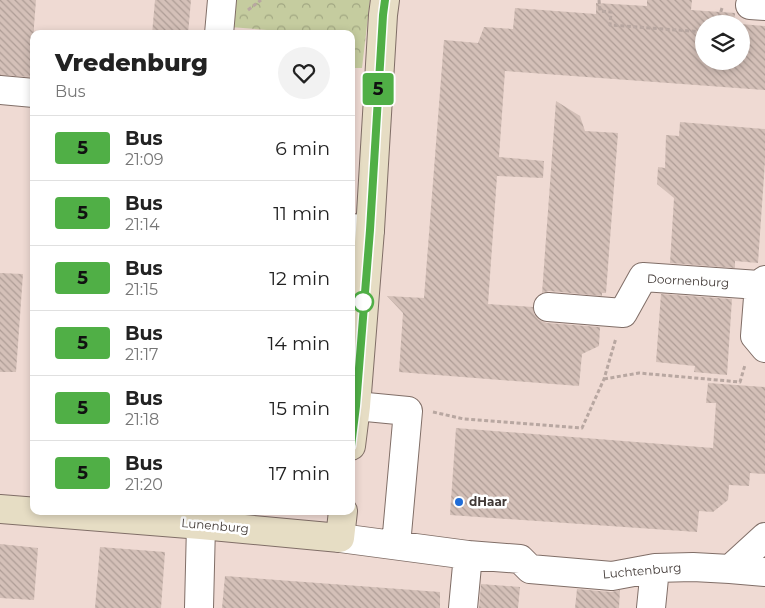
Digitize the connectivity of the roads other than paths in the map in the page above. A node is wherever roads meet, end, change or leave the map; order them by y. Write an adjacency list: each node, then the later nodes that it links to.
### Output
1 (222, 0): 3 (street)
2 (385, 0): 6 (street)
3 (219, 30)
4 (0, 90): 5 (street)
5 (30, 93)
6 (361, 228): 10 (street)
7 (762, 283): 8 (street, Doornenburg); 9 (street)
8 (548, 307)
9 (760, 342)
10 (356, 406): 11 (street); 20 (street)
11 (355, 414)
12 (0, 509): 13 (street, Lunenburg)
13 (30, 511)
14 (76, 515): 17 (street, Lunenburg)
15 (343, 515): 19 (street)
16 (230, 519): 17 (street, Lunenburg); 19 (street, Lunenburg)
17 (202, 525): 25 (street)
18 (765, 537): 23 (street)
19 (340, 538): 20 (street, Luchtenburg)
20 (396, 545): 21 (street, Luchtenburg)
21 (468, 555): 22 (street, Luchtenburg); 26 (street)
22 (655, 568): 23 (street, Luchtenburg); 27 (street)
23 (730, 569): 24 (street, Luchtenburg)
24 (765, 572)
25 (199, 608)
26 (463, 608)
27 (652, 608)

